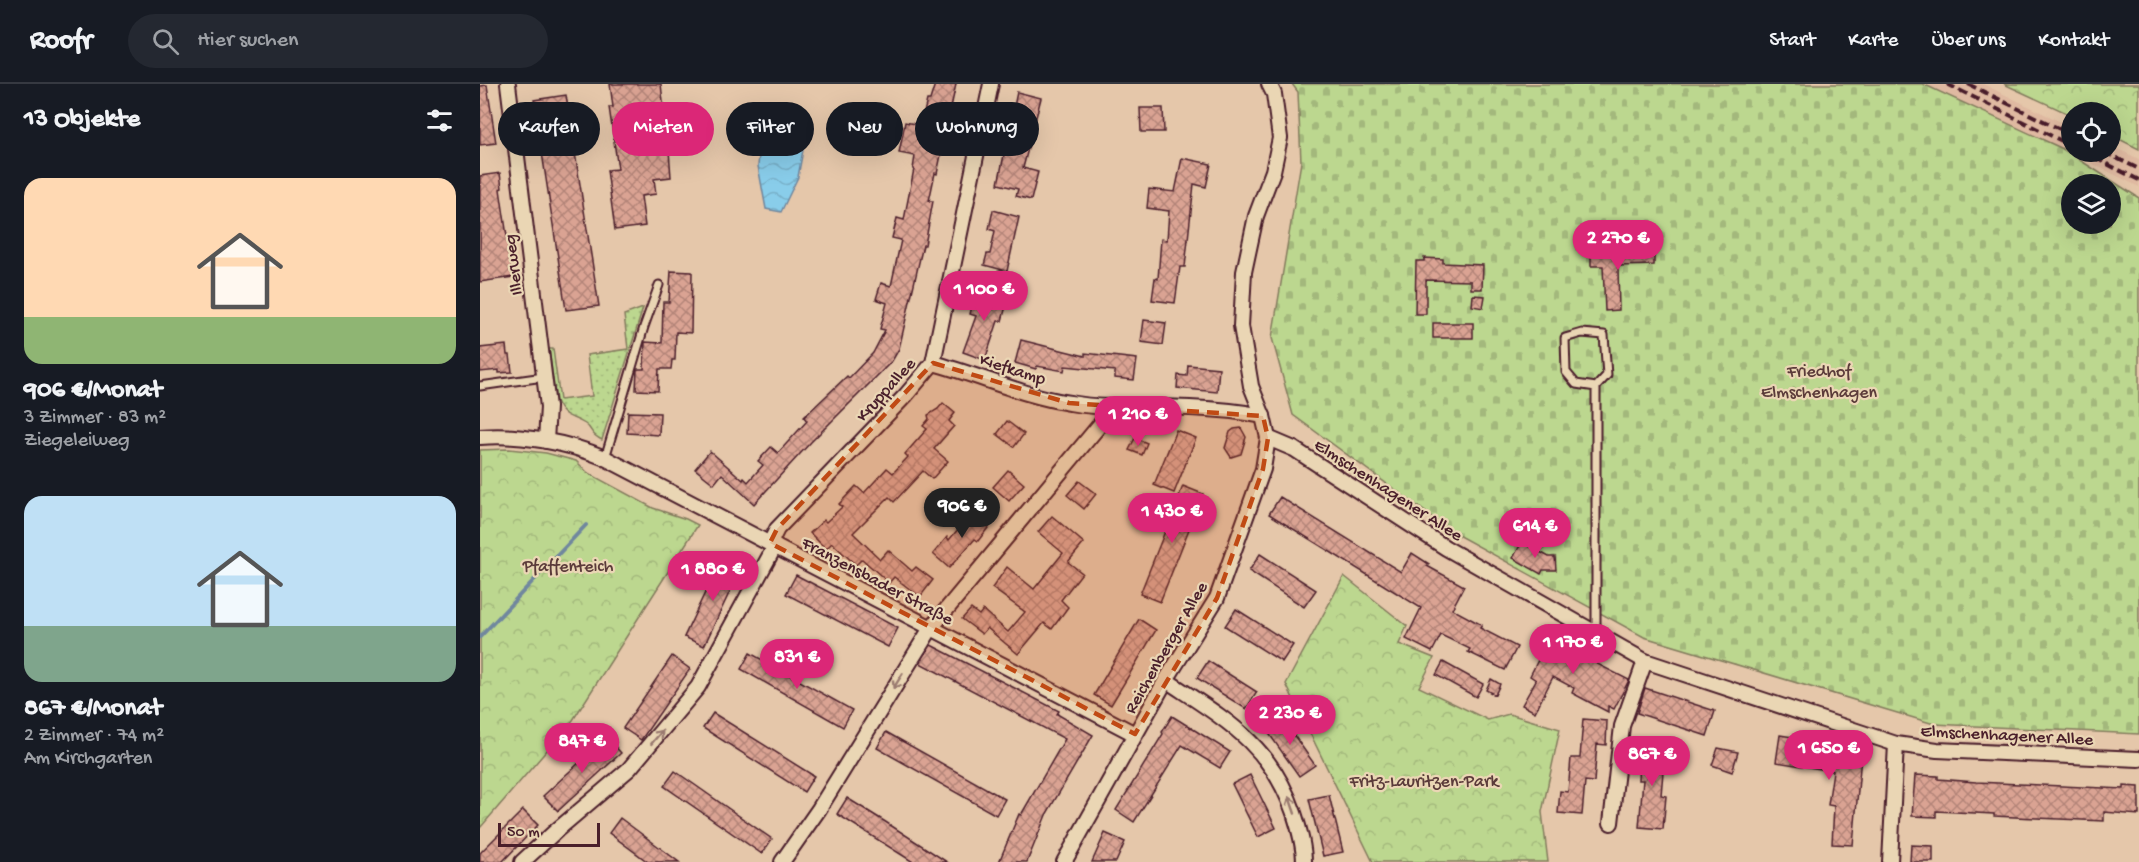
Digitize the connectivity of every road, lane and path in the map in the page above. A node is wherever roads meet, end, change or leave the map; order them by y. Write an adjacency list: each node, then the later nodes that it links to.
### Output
1 (507, 84): 6 (street, Illerweg)
2 (991, 84): 5 (street, Kruppallee)
3 (1269, 84): 10 (street)
4 (659, 285): 14 (lane)
5 (933, 363): 9 (street, Kiefkamp); 15 (street, Kruppallee)
6 (544, 377): 7 (lane); 13 (street, Illerweg)
7 (480, 386)
8 (1596, 387): 8 (lane); 17 (lane)
9 (1108, 407): 10 (street, Kiefkamp); 16 (street)
10 (1263, 416): 12 (street)
11 (480, 437): 13 (street, Franzensbader Straße)
12 (1268, 438): 17 (street, Elmschenhagener Allee); 19 (street, Reichenberger Allee)
13 (546, 441): 14 (street, Franzensbader Straße)
14 (605, 458): 15 (street, Franzensbader Straße)
15 (772, 544): 16 (street, Franzensbader Straße); 24 (street, Kruppallee, one-way to 15)
16 (931, 628): 20 (street, Franzensbader Straße); 25 (street, one-way to 25)
17 (1596, 635): 18 (street, Elmschenhagener Allee)
18 (1645, 661): 21 (street, Elmschenhagener Allee); 23 (street)
19 (1166, 680): 20 (street, Reichenberger Allee); 27 (street, one-way to 19)
20 (1135, 734): 26 (street, Reichenberger Allee)
21 (1896, 744): 22 (street, Elmschenhagener Allee); 28 (street)
22 (2139, 759)
23 (1611, 824)
24 (522, 862)
25 (782, 862)
26 (1064, 862)
27 (1304, 862)
28 (1890, 862)

